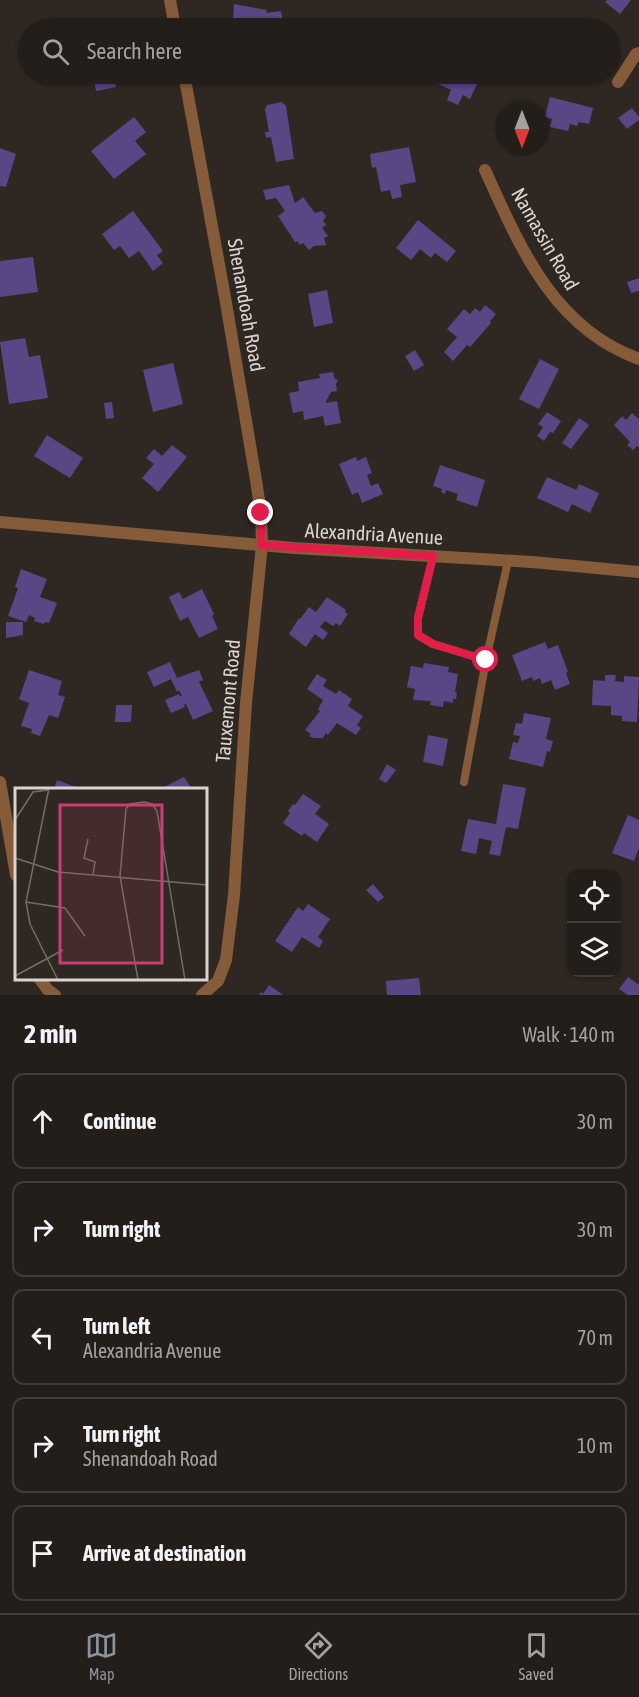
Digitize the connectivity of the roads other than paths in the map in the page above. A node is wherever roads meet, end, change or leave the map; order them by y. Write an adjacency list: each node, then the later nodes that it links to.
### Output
1 (170, 0): 2 (street)
2 (174, 18)
3 (639, 53): 4 (street)
4 (621, 78)
5 (186, 84): 9 (street, Shenandoah Road)
6 (484, 170): 7 (street, Namassin Road)
7 (639, 359)
8 (0, 522): 9 (street, Alexandria Avenue)
9 (261, 545): 10 (street, Alexandria Avenue); 19 (street, Tauxemont Road)
10 (433, 556): 11 (street, Alexandria Avenue); 13 (lane)
11 (508, 561): 12 (street, Alexandria Avenue); 13 (lane)
12 (639, 572)
13 (486, 660): 15 (lane)
14 (0, 782): 16 (street)
15 (464, 782)
16 (15, 869)
17 (40, 980): 18 (street)
18 (56, 995)
19 (202, 995)

